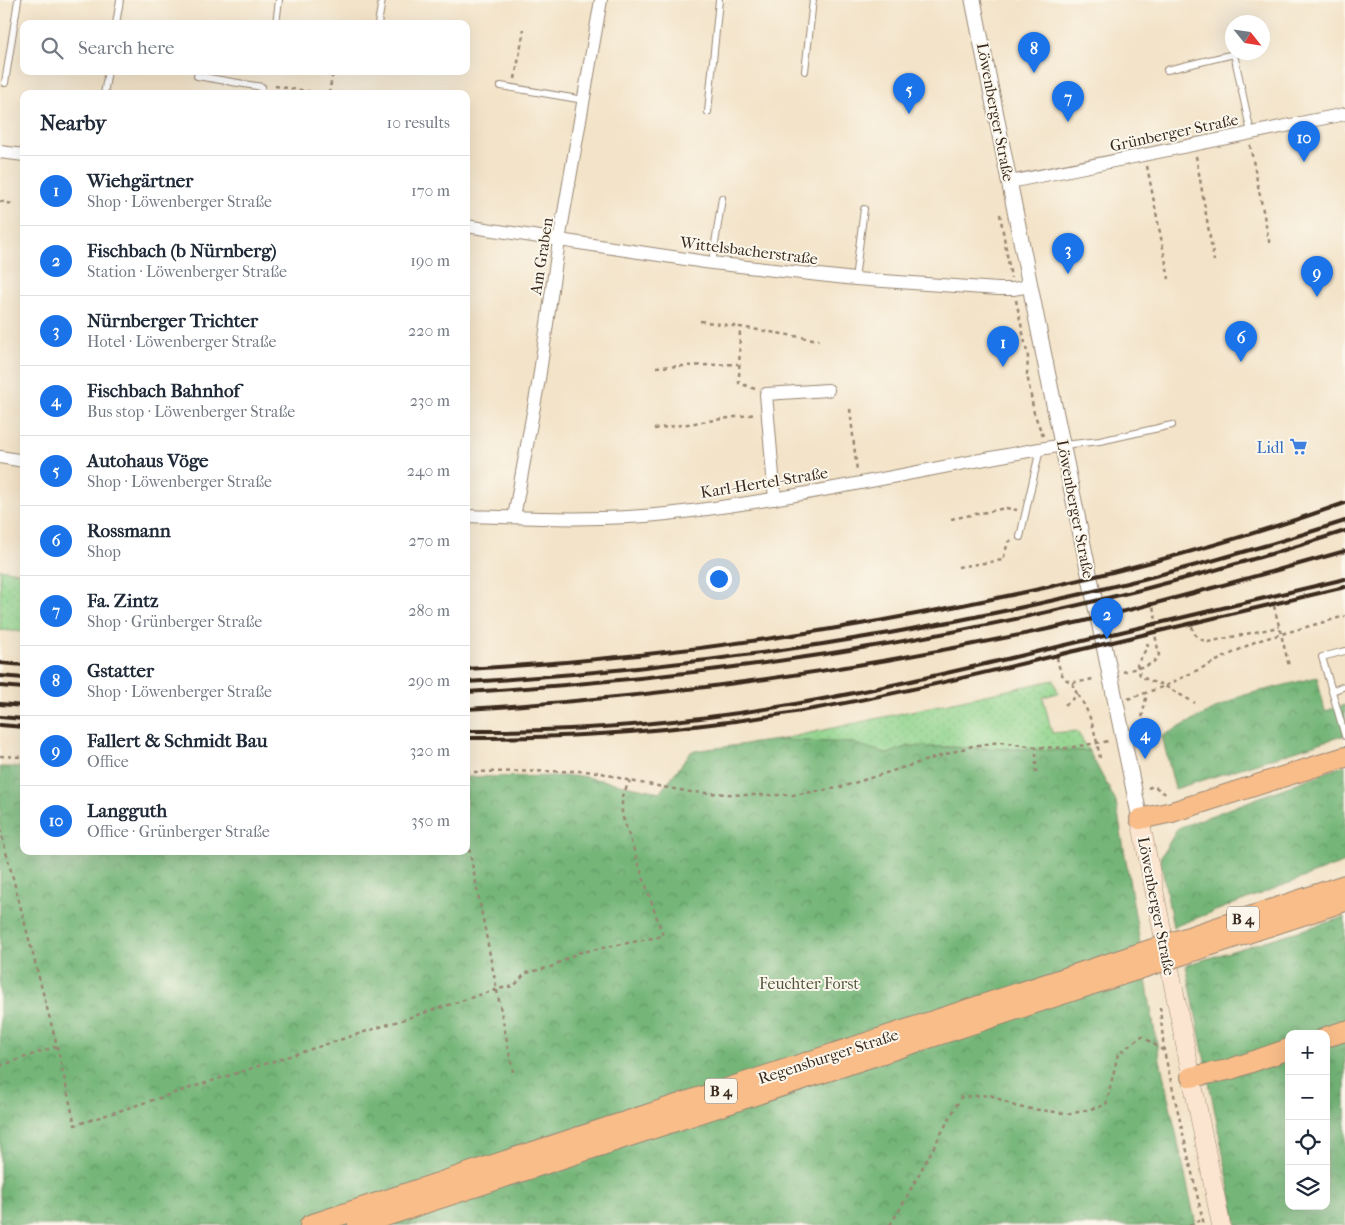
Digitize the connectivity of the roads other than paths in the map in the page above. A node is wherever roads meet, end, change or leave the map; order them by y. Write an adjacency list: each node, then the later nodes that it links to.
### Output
1 (18, 0): 16 (lane)
2 (120, 0): 9 (lane)
3 (279, 0): 10 (lane)
4 (382, 0): 11 (lane)
5 (601, 0): 20 (street, Am Graben)
6 (719, 0): 21 (lane)
7 (813, 0): 13 (lane)
8 (973, 0): 26 (street, Löwenberger Straße)
9 (117, 20)
10 (276, 20)
11 (379, 20)
12 (1167, 70): 23 (lane)
13 (805, 71)
14 (107, 75): 18 (lane)
15 (197, 76): 19 (lane)
16 (5, 83)
17 (501, 86): 20 (lane)
18 (105, 90)
19 (262, 90)
20 (584, 100): 30 (street, Am Graben)
21 (708, 112)
22 (1345, 114): 23 (street, Grünberger Straße)
23 (1249, 133): 26 (street, Grünberger Straße)
24 (0, 152): 25 (street)
25 (20, 154)
26 (1010, 182): 33 (street, Löwenberger Straße)
27 (722, 198): 31 (lane)
28 (864, 209): 32 (lane)
29 (470, 227): 30 (street, Wittelsbacherstraße)
30 (559, 241): 31 (street, Wittelsbacherstraße); 42 (street, Am Graben)
31 (712, 263): 32 (street, Wittelsbacherstraße)
32 (855, 279): 33 (street, Wittelsbacherstraße)
33 (1030, 286): 36 (street, Löwenberger Straße)
34 (828, 390): 40 (street)
35 (1172, 425): 36 (lane)
36 (1063, 445): 37 (street, Karl-Hertel-Straße); 49 (street, Löwenberger Straße)
37 (1040, 449): 40 (street, Karl-Hertel-Straße); 43 (lane, Löwenberger Straße)
38 (0, 457): 39 (street)
39 (20, 460)
40 (775, 499): 42 (street, Karl-Hertel-Straße)
41 (470, 516): 42 (street, Karl-Hertel-Straße)
42 (514, 517)
43 (1020, 537)
44 (1345, 651): 46 (lane)
45 (1345, 686): 46 (lane)
46 (1332, 691): 47 (lane)
47 (1345, 736)
48 (1345, 757): 49 (main road)
49 (1140, 819): 57 (main road, Löwenberger Straße)
50 (1345, 886): 52 (main road, Regensburger Straße / B 4)
51 (1341, 905): 52 (main road, Regensburger Straße / B 4)
52 (1200, 941): 53 (main road, Regensburger Straße / B 4, bridge)
53 (1134, 963): 58 (main road, Regensburger Straße / B 4); 59 (main road, Regensburger Straße / B 4)
54 (1345, 1030): 55 (main road)
55 (1330, 1035)
56 (1285, 1050): 57 (main road)
57 (1191, 1077): 60 (main road, Löwenberger Straße)
58 (310, 1225)
59 (358, 1225)
60 (1221, 1225)

